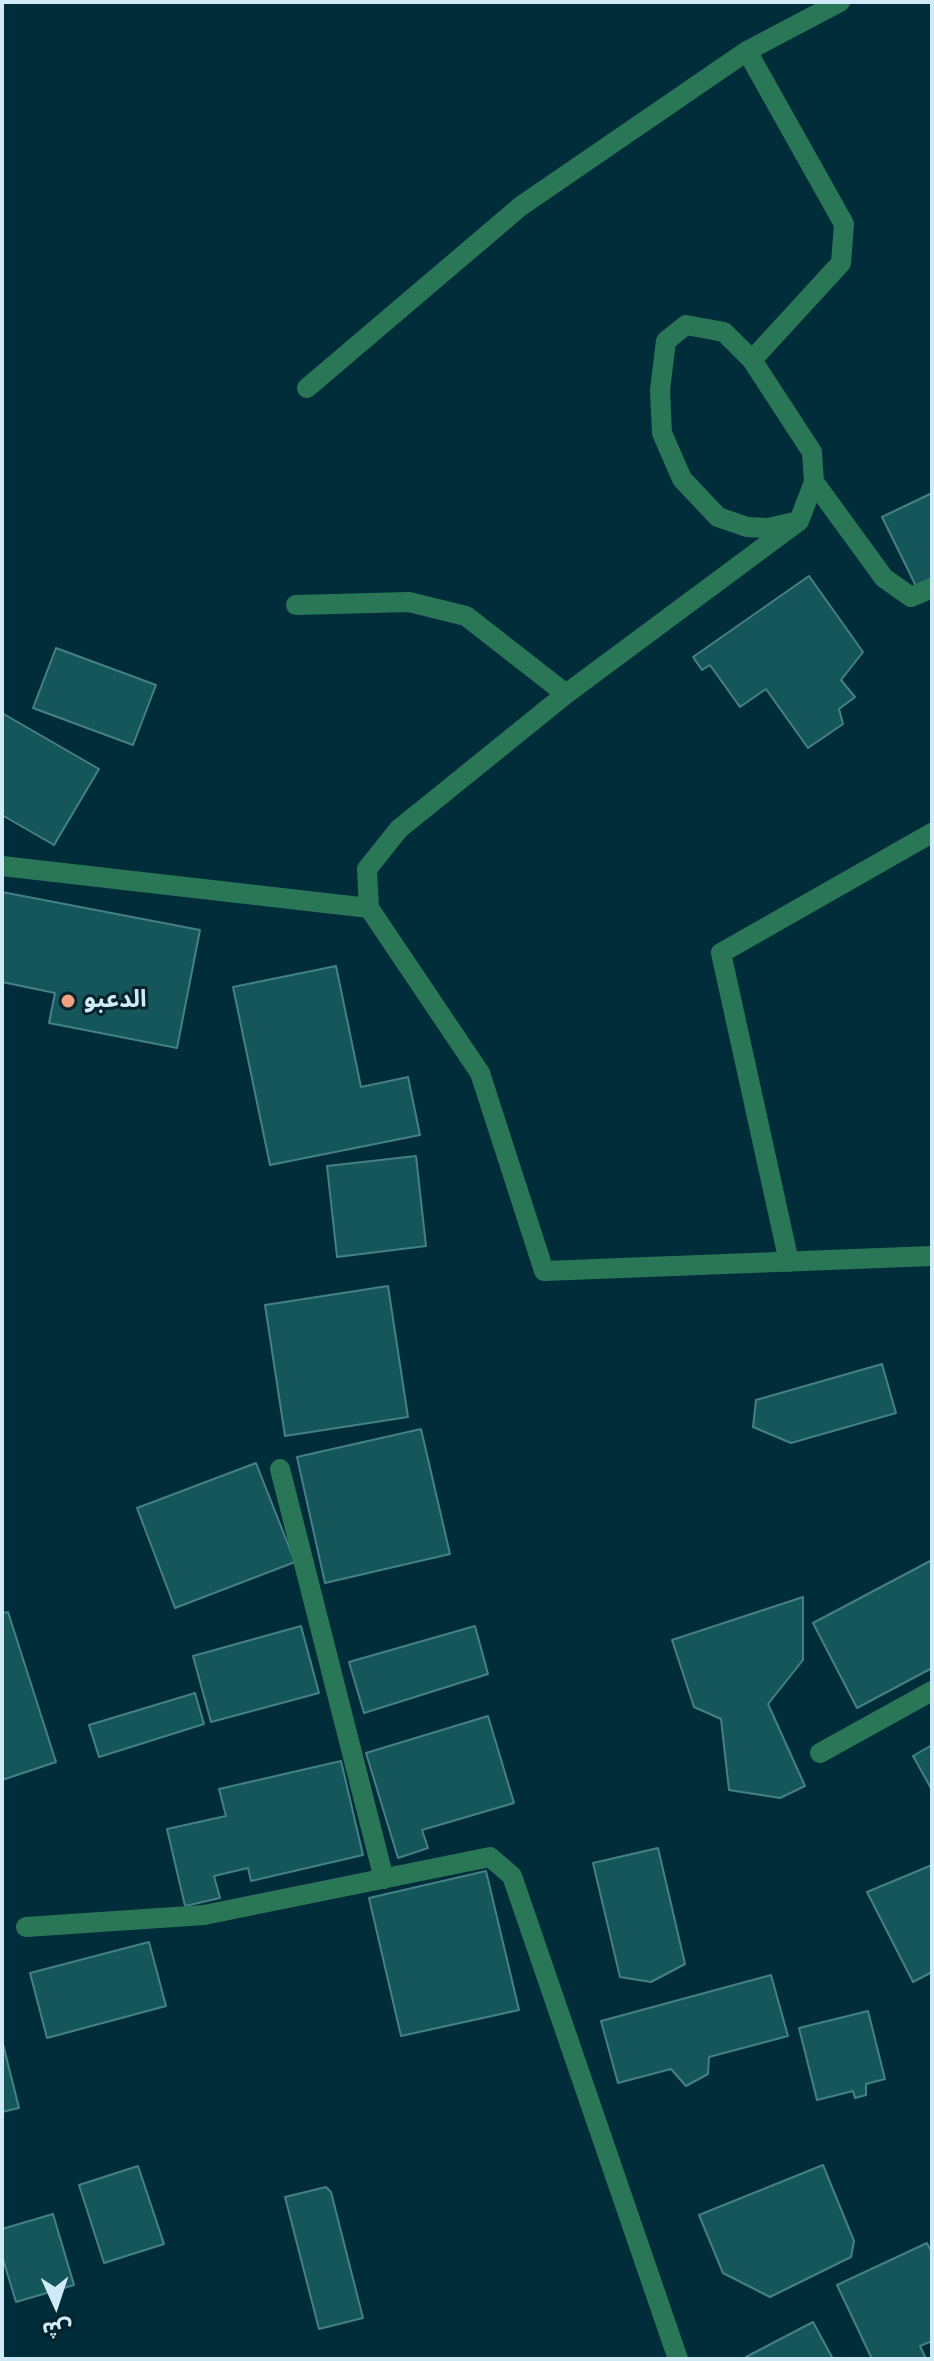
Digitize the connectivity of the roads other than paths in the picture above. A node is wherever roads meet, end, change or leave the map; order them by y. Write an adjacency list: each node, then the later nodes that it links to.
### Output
1 (840, 2): 2 (street)
2 (747, 51): 3 (street); 4 (street)
3 (752, 360): 5 (street); 6 (street)
4 (307, 388)
5 (814, 482): 6 (street); 7 (street)
6 (799, 521): 9 (street)
7 (932, 588)
8 (296, 605): 9 (street)
9 (566, 694): 12 (street)
10 (932, 833): 14 (street)
11 (2, 866): 12 (street)
12 (369, 908): 14 (street)
13 (932, 1256): 14 (street)
14 (789, 1262)
15 (280, 1469): 18 (street)
16 (932, 1691): 17 (street)
17 (820, 1753)
18 (384, 1879): 19 (street); 20 (street)
19 (26, 1927)
20 (678, 2359)

